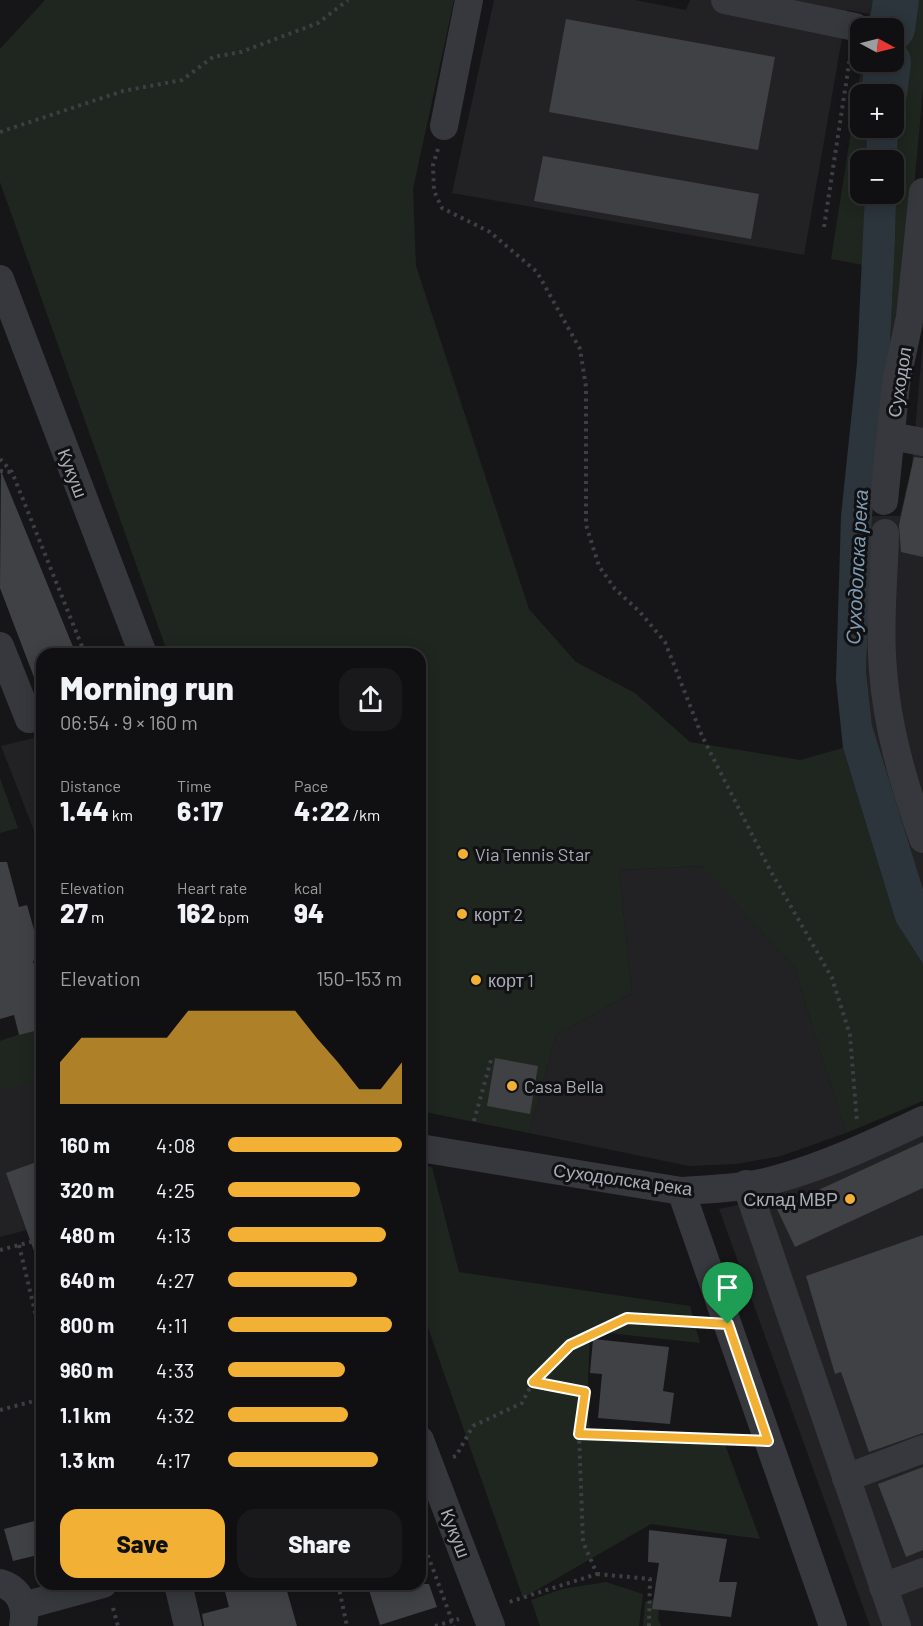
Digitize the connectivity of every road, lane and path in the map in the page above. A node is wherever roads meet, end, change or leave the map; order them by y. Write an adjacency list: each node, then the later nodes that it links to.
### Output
1 (348, 0): 7 (path)
2 (469, 0): 6 (street)
3 (725, 0): 4 (street)
4 (850, 26)
5 (850, 59): 9 (path)
6 (444, 126): 27 (path)
7 (0, 132)
8 (923, 192): 11 (street, Суходол)
9 (824, 227)
10 (1, 288): 20 (street, Кукуш)
11 (890, 436): 12 (street); 16 (street, Суходол)
12 (923, 442)
13 (0, 459): 15 (path)
14 (0, 471): 15 (path)
15 (12, 472): 19 (path)
16 (885, 501)
17 (885, 533): 22 (street)
18 (0, 646): 21 (street)
19 (83, 648)
20 (141, 648)
21 (36, 717)
22 (923, 839)
23 (491, 1060): 25 (path)
24 (923, 1120): 27 (street, Суходолска река)
25 (474, 1122)
26 (426, 1149): 29 (street, Суходолска река)
27 (858, 1150): 28 (street, Суходолска река)
28 (746, 1184): 29 (street, Суходолска река); 43 (street)
29 (681, 1191): 34 (street)
30 (36, 1241): 31 (path)
31 (19, 1245): 32 (path); 33 (path)
32 (0, 1250)
33 (36, 1316)
34 (728, 1324): 35 (path); 39 (street)
35 (533, 1382): 38 (path); 42 (path)
36 (36, 1401): 37 (path)
37 (0, 1410)
38 (579, 1434): 39 (path); 46 (path)
39 (768, 1441): 59 (street)
40 (923, 1449): 43 (street)
41 (426, 1456): 42 (street, Кукуш)
42 (430, 1466): 57 (street, Кукуш)
43 (846, 1478): 48 (street)
44 (426, 1550): 56 (path)
45 (923, 1572): 48 (street)
46 (597, 1574): 52 (path); 58 (path)
47 (0, 1583): 53 (street)
48 (883, 1587): 60 (street)
49 (88, 1590): 53 (street)
50 (179, 1590): 54 (street)
51 (339, 1590): 55 (path)
52 (518, 1599)
53 (23, 1616)
54 (188, 1626)
55 (346, 1626)
56 (454, 1626)
57 (491, 1626)
58 (649, 1626)
59 (833, 1626)
60 (897, 1626)

